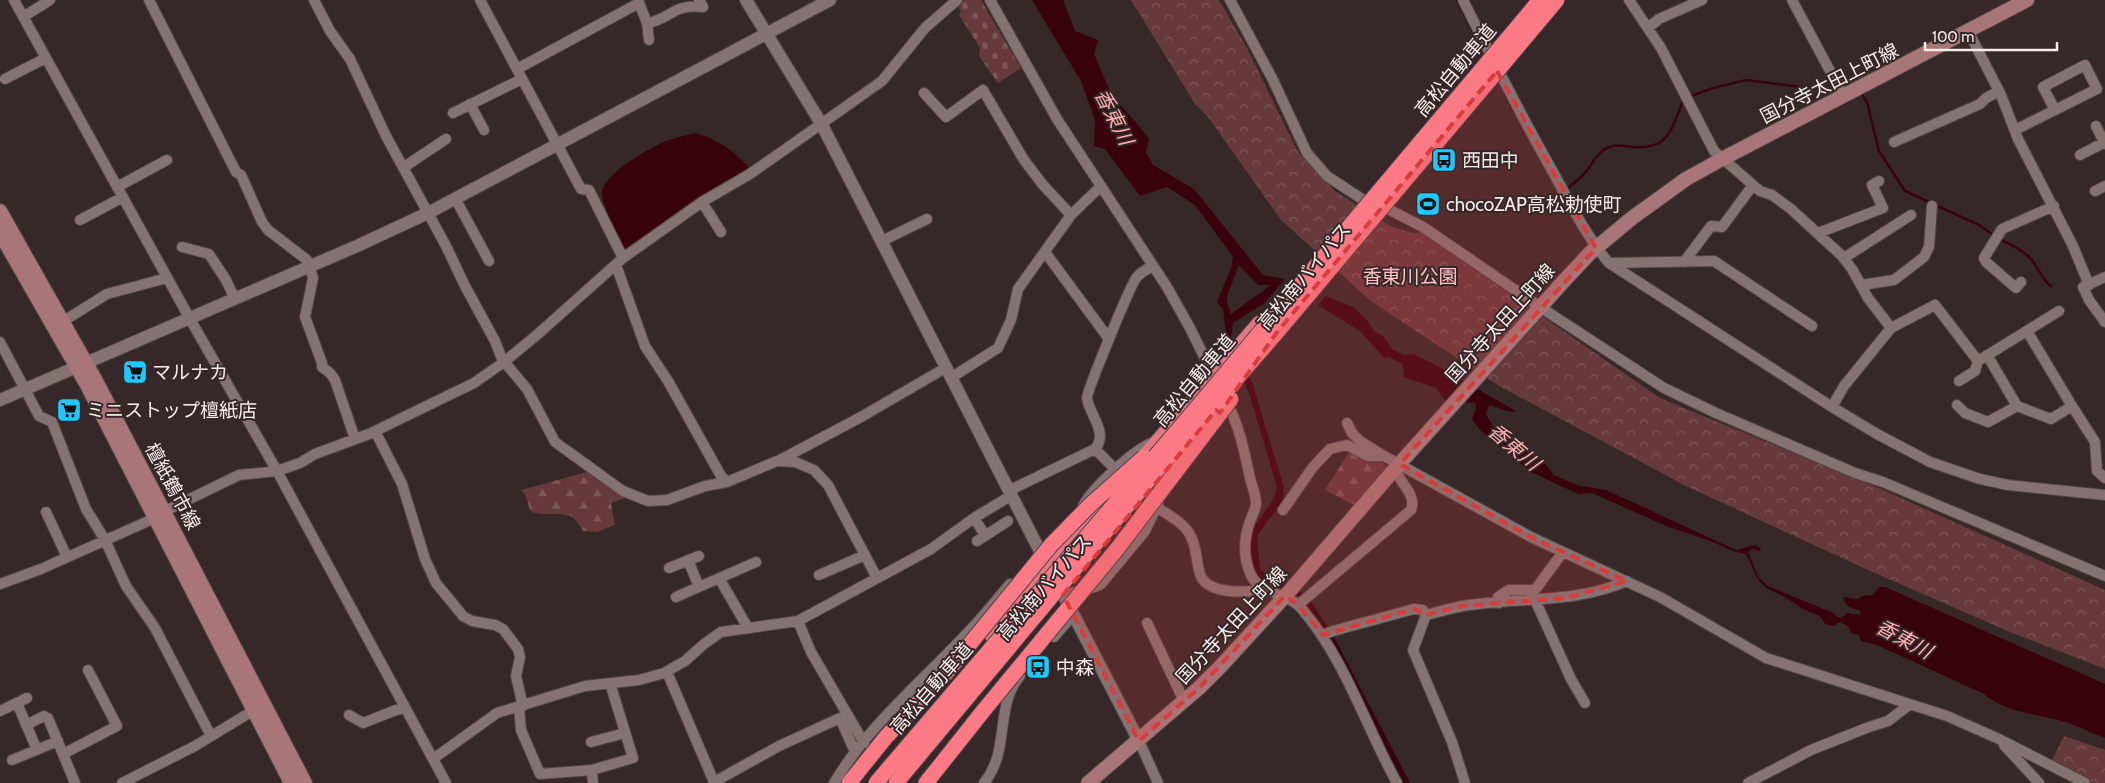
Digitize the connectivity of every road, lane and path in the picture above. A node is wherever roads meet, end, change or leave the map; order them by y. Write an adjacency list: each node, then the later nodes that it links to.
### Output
1 (14, 0): 22 (street)
2 (50, 0): 22 (street)
3 (148, 0): 84 (street)
4 (314, 0): 51 (street)
5 (480, 0): 30 (street)
6 (699, 0): 23 (street)
7 (746, 0): 26 (street)
8 (830, 0): 26 (street)
9 (957, 0): 40 (street)
10 (990, 0): 54 (street)
11 (1230, 0): 61 (street)
12 (1462, 0): 28 (street)
13 (1531, 0): 28 (highway, 高松南バイパス)
14 (1540, 0): 115 (highway, 高松自動車道, bridge)
15 (1557, 0): 99 (highway, 高松自動車道, bridge)
16 (1565, 0): 32 (highway, 高松南バイパス)
17 (1629, 0): 24 (street)
18 (1702, 0): 24 (street)
19 (1792, 0): 36 (street)
20 (2027, 0): 25 (main road, 国分寺太田上町線)
21 (639, 1): 23 (street); 30 (street)
22 (23, 16): 29 (street)
23 (647, 23): 27 (street)
24 (1648, 28): 49 (street)
25 (1968, 31): 34 (street); 36 (main road, 国分寺太田上町線)
26 (766, 34): 40 (street); 47 (street)
27 (649, 40)
28 (1488, 51): 32 (street); 61 (highway, 高松南バイパス)
29 (46, 58): 33 (street); 56 (street)
30 (517, 69): 31 (street)
31 (522, 78): 37 (street); 47 (street)
32 (1501, 78): 64 (highway, 高松南バイパス); 76 (street)
33 (5, 79)
34 (1999, 91): 43 (street); 45 (street)
35 (924, 93): 67 (street)
36 (1844, 97): 49 (main road, 国分寺太田上町線)
37 (470, 104): 39 (street); 42 (street)
38 (2055, 110): 38 (street); 43 (street)
39 (453, 113)
40 (822, 124): 60 (street); 74 (street)
41 (2096, 126): 46 (street)
42 (484, 130)
43 (2014, 130): 63 (street)
44 (446, 139): 51 (street)
45 (1894, 142)
46 (2105, 143): 48 (street)
47 (557, 144): 59 (street); 79 (street)
48 (2080, 155)
49 (1722, 159): 53 (street); 76 (main road, 国分寺太田上町線)
50 (167, 160): 56 (street)
51 (404, 167): 66 (street)
52 (1879, 181): 73 (street)
53 (1753, 185): 73 (street); 81 (street)
54 (1101, 186): 67 (street); 83 (street)
55 (2105, 186): 57 (street)
56 (117, 187): 58 (street)
57 (2095, 191)
58 (122, 198): 70 (street); 86 (street)
59 (455, 198): 66 (street); 80 (street)
60 (702, 202): 71 (street); 79 (street)
61 (1364, 202): 106 (highway, 高松南バイパス)
62 (1932, 206): 88 (street)
63 (2054, 206): 87 (street); 89 (street)
64 (1384, 210): 91 (street); 109 (highway, 高松南バイパス, bridge)
65 (0, 211): 94 (main road, 檀紙鶴市線)
66 (428, 213): 84 (street); 103 (street)
67 (1071, 215): 77 (street)
68 (1911, 215): 78 (street)
69 (927, 219): 74 (street)
70 (80, 220)
71 (721, 232)
72 (0, 233): 104 (main road, 檀紙鶴市線)
73 (1818, 233): 78 (street)
74 (882, 241): 105 (street)
75 (182, 247): 90 (street)
76 (1596, 248): 82 (street); 91 (main road, 国分寺太田上町線)
77 (1045, 252): 100 (street); 105 (street)
78 (1844, 258): 88 (street)
79 (620, 261): 103 (street); 128 (street)
80 (489, 262)
81 (1684, 262): 82 (street); 96 (street)
82 (1609, 263): 114 (street)
83 (1152, 265): 100 (street); 106 (street)
84 (309, 267): 90 (street); 118 (street)
85 (2105, 276): 89 (street)
86 (167, 278): 93 (street); 94 (street)
87 (2021, 282)
88 (1862, 285): 97 (street)
89 (2089, 285): 95 (street)
90 (235, 299): 93 (street)
91 (1538, 309): 124 (main road, 国分寺太田上町線); 148 (street)
92 (2060, 311): 98 (street)
93 (190, 319): 104 (street); 126 (street)
94 (62, 322): 104 (main road, 檀紙鶴市線)
95 (2105, 322)
96 (1812, 326)
97 (1891, 328): 102 (street); 114 (street)
98 (2027, 331): 102 (street); 113 (street)
99 (1277, 332): 208 (highway, 高松自動車道, bridge); 209 (highway, bridge)
100 (1109, 339): 121 (street)
101 (0, 342): 108 (street)
102 (1982, 358): 107 (street); 112 (street)
103 (504, 362): 117 (street); 128 (street)
104 (81, 365): 108 (street); 134 (main road, 檀紙鶴市線)
105 (949, 372): 123 (street); 129 (street)
106 (1213, 375): 109 (street); 120 (highway, 高松南バイパス)
107 (1959, 380)
108 (25, 389): 110 (street); 138 (street)
109 (1225, 399): 119 (highway, 高松南バイパス); 154 (street)
110 (0, 400)
111 (1956, 405): 112 (street)
112 (2017, 406): 113 (street)
113 (2072, 406): 127 (street)
114 (1832, 407): 130 (street)
115 (1188, 418): 205 (highway, bridge); 207 (highway, 高松自動車道, bridge)
116 (1348, 423): 122 (street)
117 (376, 431): 118 (street); 175 (street)
118 (355, 439): 126 (street)
119 (1190, 441): 131 (street); 156 (highway, 高松南バイパス)
120 (1156, 442): 125 (street); 137 (highway, 高松南バイパス)
121 (1096, 449): 125 (street); 129 (street)
122 (1384, 456): 124 (street); 132 (street)
123 (777, 461): 128 (street); 140 (street)
124 (1400, 463): 139 (street); 155 (main road, 国分寺太田上町線); 159 (street)
125 (1116, 470): 137 (street)
126 (277, 471): 134 (street); 176 (street)
127 (2105, 478)
128 (727, 482)
129 (1011, 492): 135 (street); 146 (street)
130 (2105, 495)
131 (1156, 507): 154 (street); 156 (street)
132 (1283, 510)
133 (46, 512): 142 (street)
134 (160, 514): 138 (street); 177 (main road, 檀紙鶴市線); 201 (main road, 檀紙鶴市線)
135 (974, 518): 136 (street); 150 (street)
136 (1008, 520)
137 (1078, 534): 146 (highway, 高松南バイパス)
138 (105, 540): 142 (street); 183 (street)
139 (1563, 552): 151 (street); 160 (street)
140 (865, 555): 147 (street); 150 (street)
141 (699, 556): 143 (street)
142 (67, 557): 152 (street)
143 (688, 560): 145 (street); 153 (street)
144 (756, 562): 149 (street)
145 (669, 568)
146 (1049, 568): 156 (street); 188 (street); 206 (highway, 高松南バイパス)
147 (819, 575)
148 (2105, 576)
149 (719, 578): 153 (street); 165 (street)
150 (877, 578): 163 (street)
151 (1627, 582): 158 (street); 174 (street)
152 (0, 584)
153 (699, 587): 157 (street)
154 (1266, 590): 155 (street)
155 (1289, 592): 159 (street); 171 (main road, 国分寺太田上町線)
156 (1063, 595): 161 (street); 208 (highway, 高松南バイパス)
157 (676, 596)
158 (1535, 600): 160 (street); 173 (street)
159 (1303, 602): 166 (street)
160 (1500, 603): 162 (street)
161 (1073, 615): 186 (street); 210 (street)
162 (1426, 615): 166 (street); 213 (street)
163 (798, 621): 165 (street); 180 (street)
164 (1147, 623): 171 (street)
165 (748, 628): 168 (street)
166 (1327, 634): 197 (street)
167 (88, 670): 191 (street)
168 (667, 672): 169 (street); 196 (street)
169 (610, 684): 175 (street); 182 (street)
170 (28, 698): 172 (street)
171 (1184, 701): 186 (main road, 国分寺太田上町線)
172 (17, 703): 178 (street); 181 (street)
173 (1585, 703)
174 (1909, 705): 184 (street); 214 (street)
175 (521, 707): 192 (street); 195 (street)
176 (405, 708): 179 (street); 192 (street)
177 (254, 710): 183 (street); 200 (main road, 檀紙鶴市線)
178 (0, 711)
179 (349, 715)
180 (843, 716): 188 (street); 190 (street); 196 (street)
181 (26, 725): 185 (street); 189 (street)
182 (625, 732): 187 (street); 194 (street)
183 (211, 736): 199 (street)
184 (1998, 739): 215 (street); 216 (street)
185 (58, 741): 189 (street); 191 (street)
186 (1139, 741): 211 (main road, 国分寺太田上町線); 212 (street)
187 (591, 742)
188 (864, 743): 190 (street)
189 (36, 750): 193 (street)
190 (856, 752): 204 (street)
191 (63, 754): 198 (street)
192 (433, 759): 202 (street)
193 (12, 760)
194 (592, 770): 195 (street); 203 (street)
195 (542, 779)
196 (716, 782)
197 (1395, 782)
198 (75, 783)
199 (122, 783)
200 (291, 783)
201 (305, 783)
202 (446, 783)
203 (592, 783)
204 (834, 783)
205 (850, 783)
206 (867, 783)
207 (876, 783)
208 (896, 783)
209 (926, 783)
210 (984, 783)
211 (1088, 783)
212 (1158, 783)
213 (1465, 783)
214 (1748, 783)
215 (2039, 783)
216 (2085, 783)

